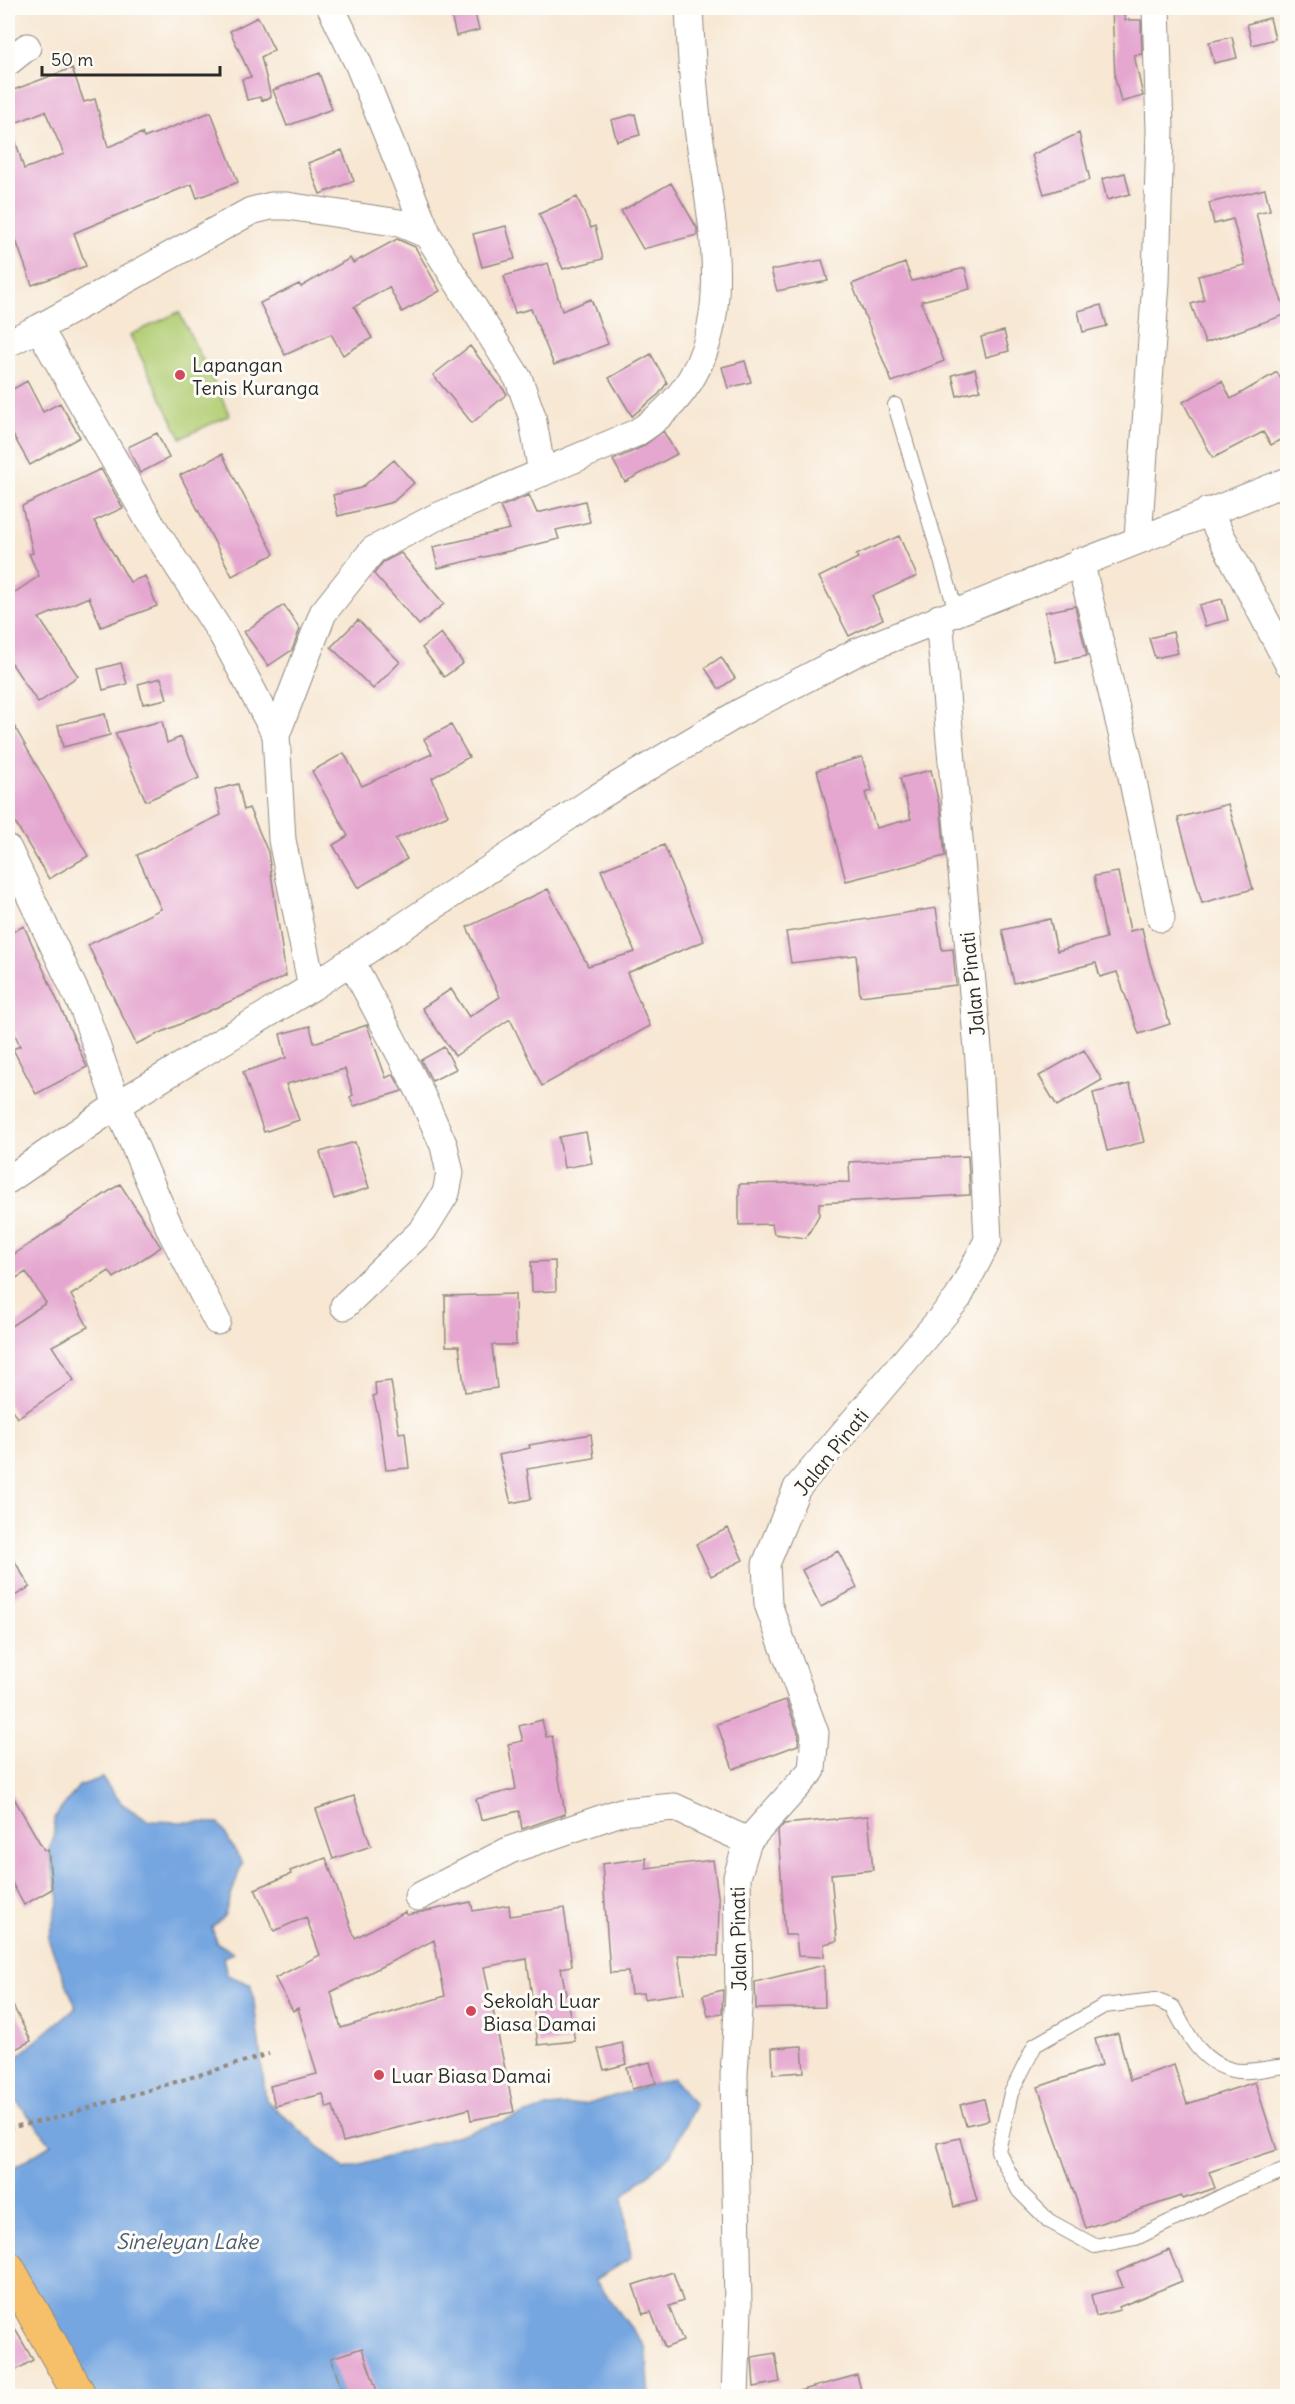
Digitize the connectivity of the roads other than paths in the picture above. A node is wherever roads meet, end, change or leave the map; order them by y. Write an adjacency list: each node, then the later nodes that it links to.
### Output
1 (331, 8): 4 (street)
2 (689, 8): 8 (street)
3 (1156, 8): 11 (street)
4 (428, 235): 5 (street); 8 (street)
5 (39, 328): 6 (street); 15 (street)
6 (8, 343)
7 (895, 405): 13 (lane)
8 (542, 473): 15 (street)
9 (1287, 481): 10 (street)
10 (1208, 511): 11 (street); 14 (street)
11 (1138, 538): 12 (street)
12 (1080, 561): 13 (street); 17 (street)
13 (947, 614): 18 (street); 24 (street, Jalan Pinati)
14 (1287, 663)
15 (276, 735): 19 (street)
16 (8, 849): 20 (street)
17 (1161, 918)
18 (351, 961): 19 (street); 22 (street)
19 (312, 987): 20 (street)
20 (117, 1105): 21 (street); 23 (street)
21 (8, 1180)
22 (345, 1306)
23 (217, 1321)
24 (748, 1841): 25 (street); 30 (street, Jalan Pinati)
25 (418, 1898)
26 (1287, 2067): 27 (lane)
27 (1287, 2169)
28 (8, 2268): 29 (highway)
29 (80, 2397)
30 (735, 2397)

